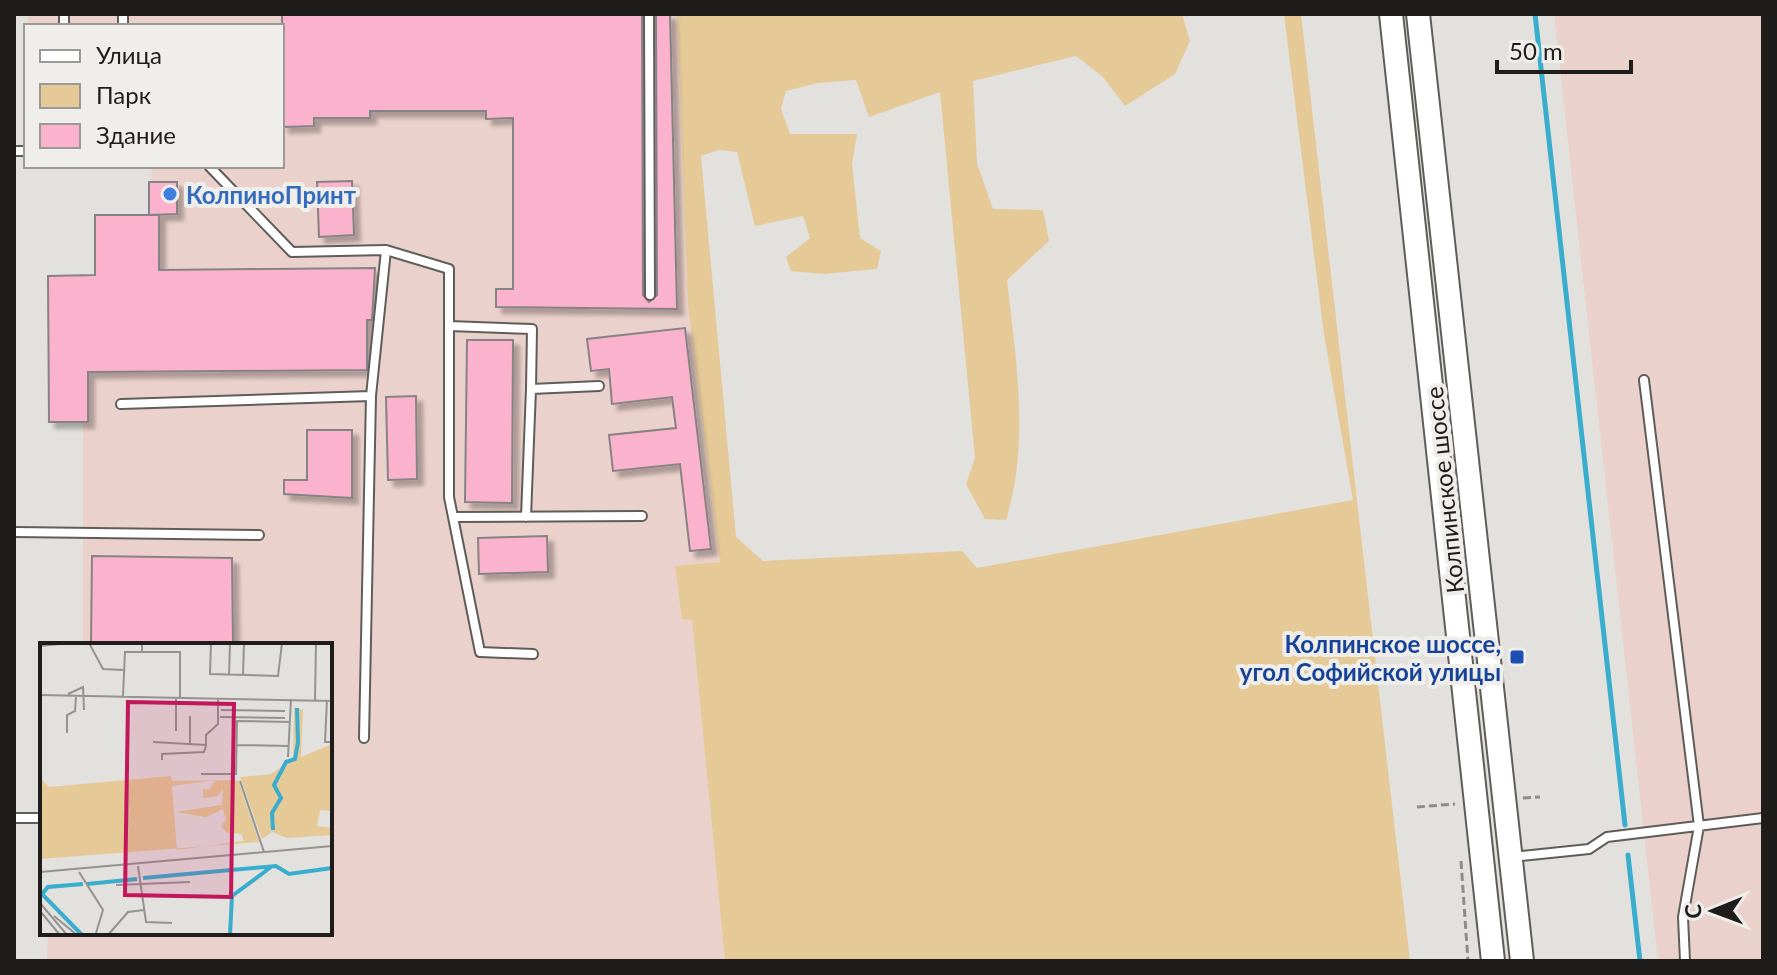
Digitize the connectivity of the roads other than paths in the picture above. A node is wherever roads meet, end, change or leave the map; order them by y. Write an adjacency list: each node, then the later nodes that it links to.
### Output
1 (649, 14): 6 (lane)
2 (1391, 14): 25 (main road, Колпинское шоссе)
3 (1418, 14): 24 (main road, Колпинское шоссе)
4 (211, 168): 5 (lane)
5 (386, 250): 7 (lane); 11 (lane)
6 (650, 295)
7 (449, 326): 10 (lane); 14 (lane)
8 (1644, 380): 23 (lane)
9 (599, 386): 10 (lane)
10 (531, 389): 15 (lane)
11 (371, 396): 12 (lane); 19 (lane)
12 (121, 404)
13 (642, 516): 15 (lane)
14 (453, 517): 15 (lane); 18 (lane)
15 (526, 517)
16 (14, 532): 17 (lane)
17 (259, 535)
18 (533, 654)
19 (364, 738)
20 (14, 818): 21 (lane)
21 (40, 818)
22 (1763, 818): 23 (lane)
23 (1699, 826): 24 (lane); 27 (lane)
24 (1510, 857): 26 (main road, Колпинское шоссе)
25 (1493, 961)
26 (1522, 961)
27 (1685, 961)

